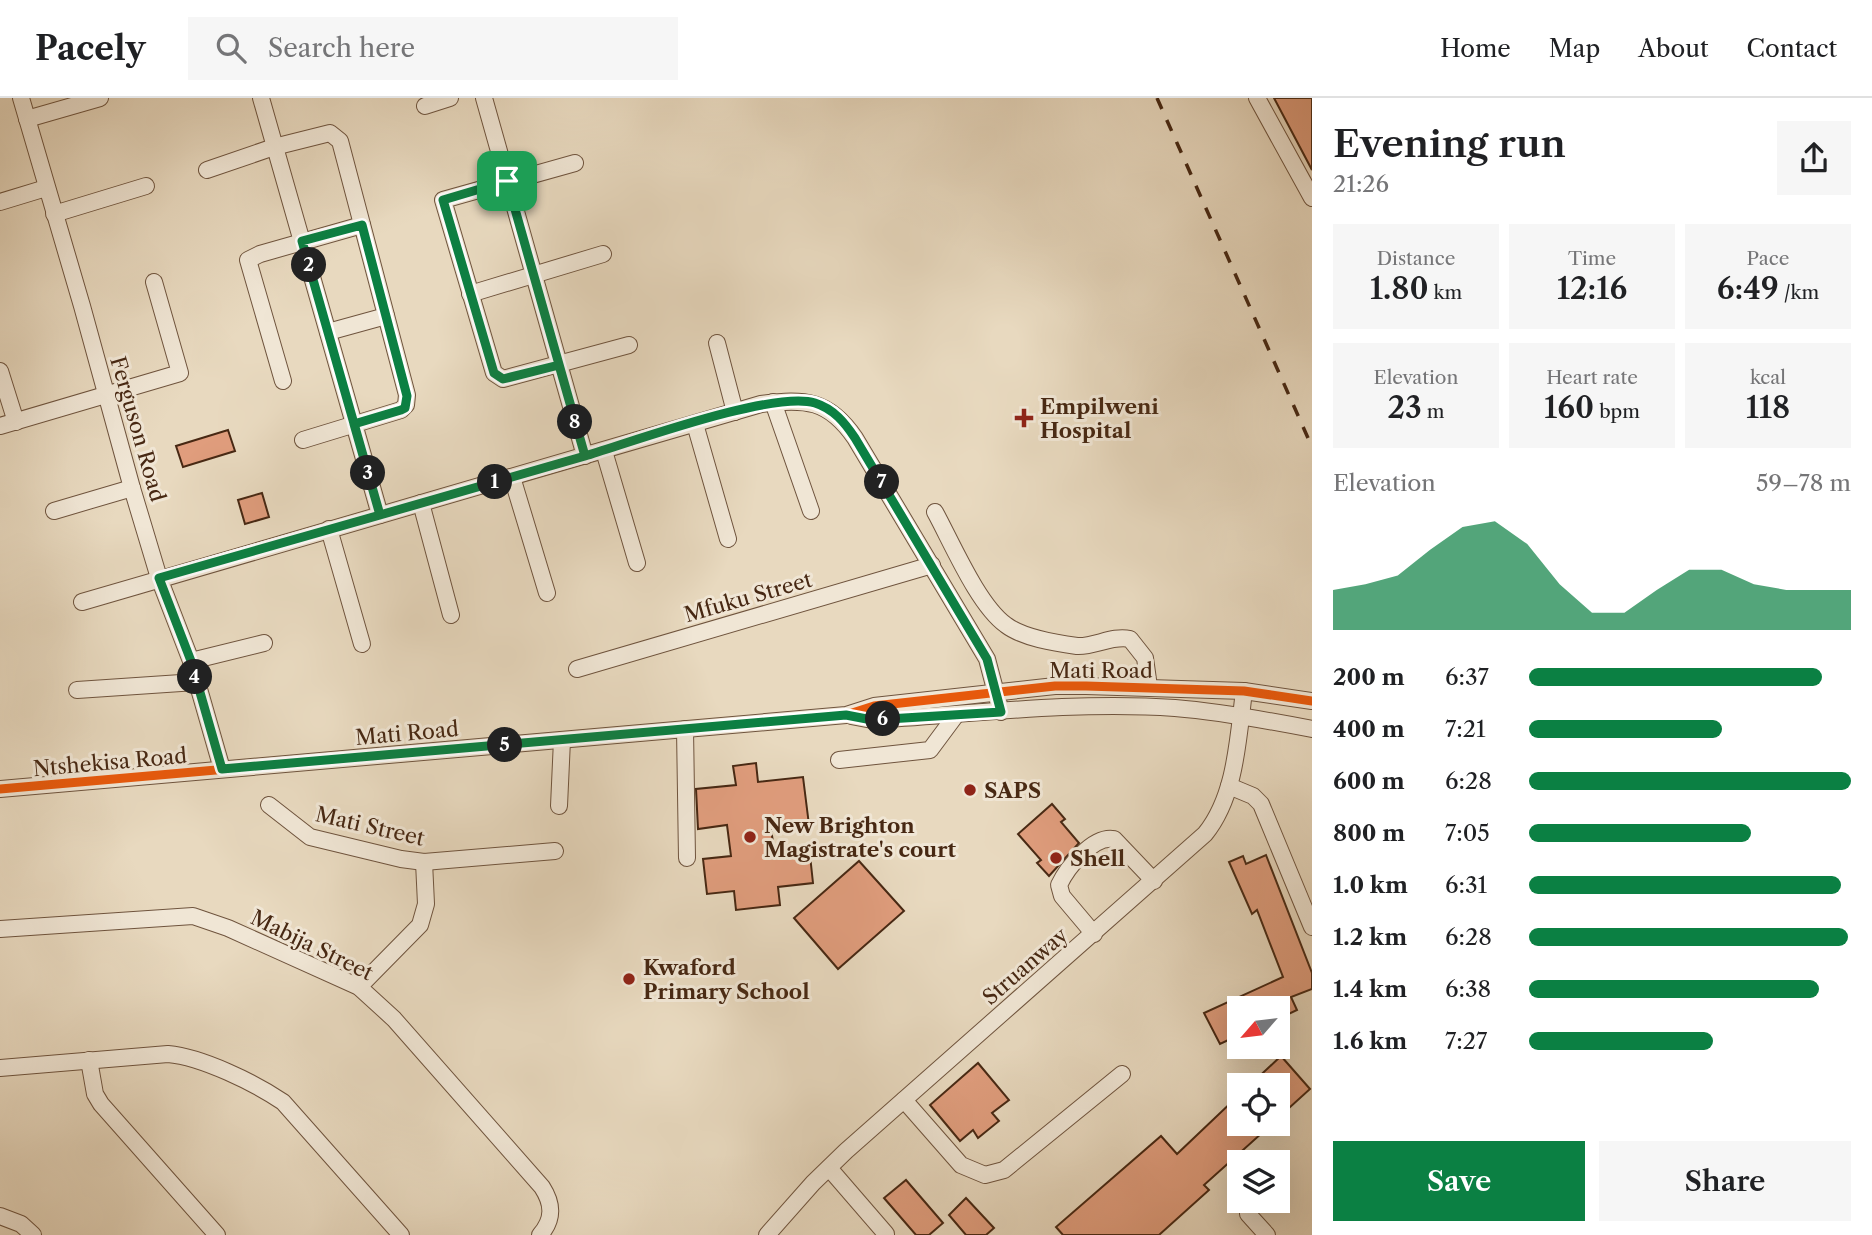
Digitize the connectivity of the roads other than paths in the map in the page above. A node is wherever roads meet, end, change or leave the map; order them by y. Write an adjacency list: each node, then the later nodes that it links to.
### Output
1 (21, 98): 8 (street, Ferguson Road)
2 (100, 98): 8 (street)
3 (261, 98): 9 (street)
4 (450, 98): 7 (street)
5 (484, 98): 12 (street)
6 (1257, 98): 15 (street)
7 (425, 106)
8 (27, 119): 14 (street, Ferguson Road)
9 (274, 147): 11 (street); 18 (street); 19 (street)
10 (575, 163): 12 (street)
11 (207, 170)
12 (507, 181): 21 (street); 23 (street)
13 (146, 186): 17 (street)
14 (46, 188): 16 (street); 17 (street, Ferguson Road)
15 (1312, 198)
16 (0, 202)
17 (54, 214): 31 (street, Ferguson Road)
18 (362, 225): 19 (street); 24 (street)
19 (302, 241): 25 (street); 30 (street)
20 (603, 254): 21 (street)
21 (534, 274): 23 (street); 28 (street)
22 (154, 282): 31 (street)
23 (470, 294): 28 (street)
24 (386, 316): 25 (street); 35 (street)
25 (328, 332): 35 (street)
26 (717, 343): 33 (street)
27 (629, 345): 28 (street)
28 (559, 365): 39 (street)
29 (0, 371): 34 (street)
30 (283, 381)
31 (106, 395): 34 (street); 41 (street, Ferguson Road)
32 (774, 402): 33 (street); 44 (street); 50 (street)
33 (734, 412): 36 (street)
34 (8, 424)
35 (354, 424): 37 (street); 46 (street)
36 (695, 424): 38 (street); 48 (street)
37 (303, 440)
38 (604, 451): 39 (street); 49 (street)
39 (585, 456): 40 (street)
40 (512, 477): 42 (street); 52 (street)
41 (132, 488): 43 (street); 51 (street, Ferguson Road)
42 (421, 503): 46 (street); 54 (street)
43 (54, 511)
44 (811, 511)
45 (935, 512): 60 (street)
46 (380, 515): 47 (street)
47 (329, 529): 51 (street); 56 (street)
48 (728, 539)
49 (637, 563)
50 (932, 565): 58 (street, Mfuku Street); 63 (street)
51 (159, 578): 53 (street); 57 (street, Ferguson Road)
52 (547, 593)
53 (82, 602)
54 (451, 615)
55 (264, 643): 57 (street)
56 (362, 644)
57 (191, 661): 59 (street, Ferguson Road)
58 (577, 669)
59 (196, 682): 61 (street); 74 (street, Ferguson Road)
60 (1149, 687): 62 (street, Mati Road); 63 (street, Mati Road)
61 (76, 690)
62 (1244, 691): 64 (street, Mati Road); 68 (street, Struanway)
63 (998, 693): 65 (street, Mati Road); 66 (street)
64 (1312, 701)
65 (939, 708): 67 (street, Mati Road); 69 (street, Mati Road); 71 (street)
66 (1001, 712): 67 (street, Mati Road); 68 (street, Mati Road)
67 (956, 715): 71 (street)
68 (1241, 715): 70 (street, Mati Road); 75 (street, Struanway)
69 (685, 729): 72 (street, Mati Road); 80 (street)
70 (1312, 729)
71 (940, 737): 73 (street)
72 (562, 740): 74 (street, Mati Road); 78 (street)
73 (839, 761)
74 (222, 769): 76 (street, Ntshekisa Road)
75 (1229, 786): 82 (street, Struanway); 83 (street)
76 (0, 789)
77 (269, 805): 81 (street, Mati Street)
78 (559, 806)
79 (555, 851): 81 (street, Mati Street)
80 (687, 858)
81 (424, 862): 86 (street)
82 (1154, 881): 85 (street, Struanway); 85 (street)
83 (1312, 927)
84 (0, 929): 86 (street, Mabija Street)
85 (1094, 934): 90 (street, Struanway)
86 (359, 987): 98 (street, Mabija Street)
87 (89, 1060): 88 (street); 96 (street); 97 (street)
88 (0, 1068)
89 (1122, 1073): 90 (street)
90 (904, 1100): 91 (street, Struanway)
91 (829, 1168): 94 (street); 99 (street, Struanway)
92 (1248, 1214): 100 (street)
93 (0, 1216): 95 (street)
94 (886, 1234)
95 (33, 1235)
96 (217, 1235)
97 (401, 1235)
98 (540, 1235)
99 (767, 1235)
100 (1267, 1235)

